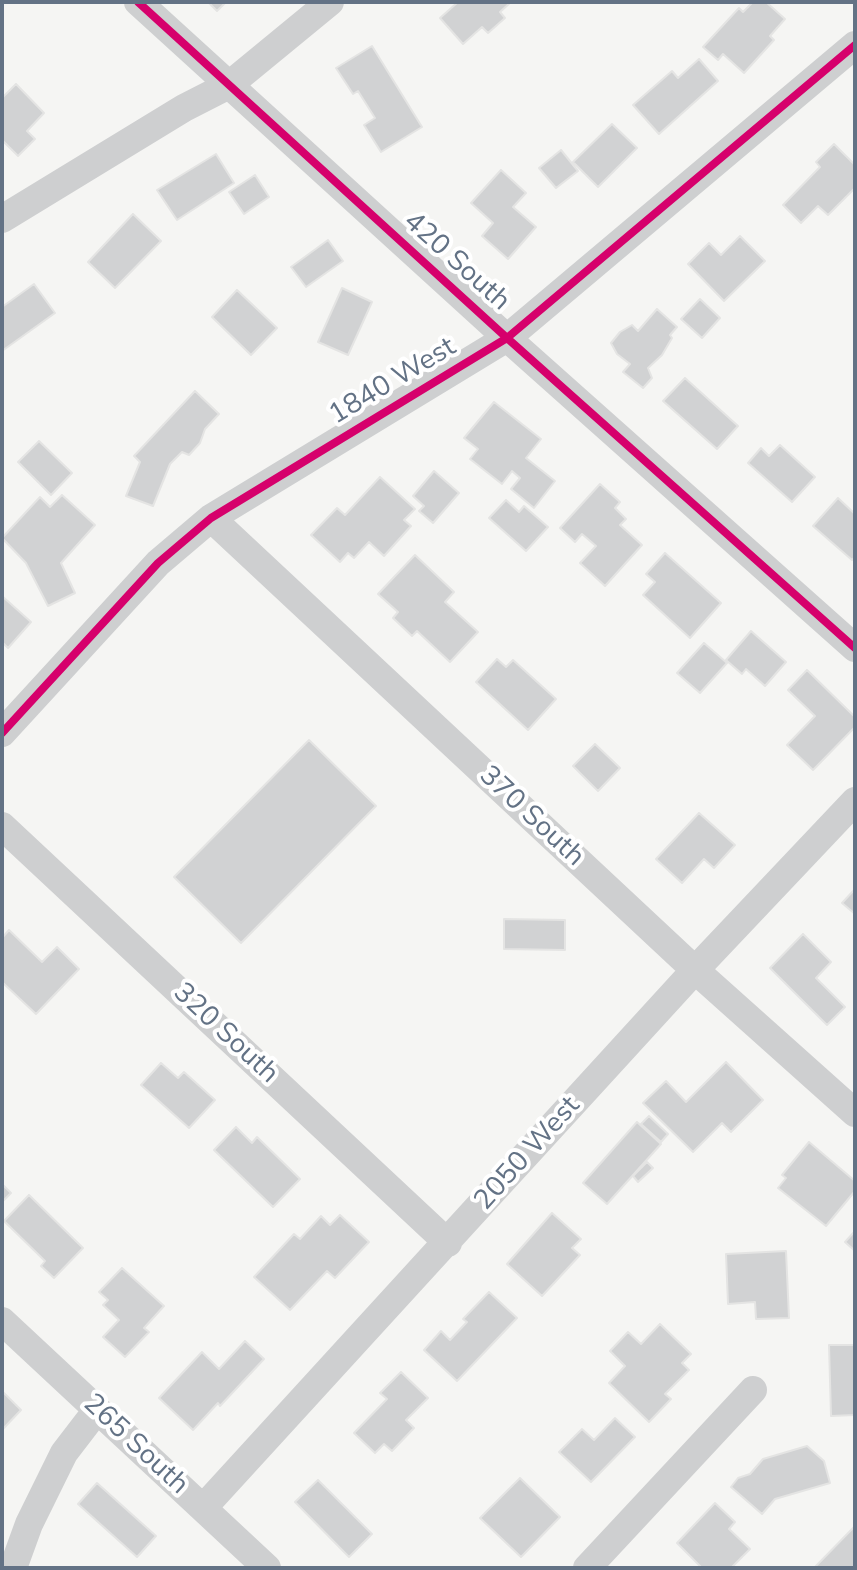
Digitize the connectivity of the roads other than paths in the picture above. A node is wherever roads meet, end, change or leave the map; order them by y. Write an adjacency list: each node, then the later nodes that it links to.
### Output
1 (138, 2): 4 (street, 420 South)
2 (330, 2): 4 (street)
3 (855, 45): 6 (street, 1840 West)
4 (229, 85): 5 (street); 6 (street, 420 South)
5 (2, 219)
6 (507, 338): 7 (street, 1840 West); 8 (street, 420 South)
7 (211, 518): 9 (street, 1840 West); 12 (street, 370 South)
8 (855, 648)
9 (2, 733)
10 (855, 801): 12 (street, 2050 West)
11 (2, 826): 14 (street, 320 South)
12 (695, 970): 13 (street, 370 South); 14 (street, 2050 West)
13 (855, 1113)
14 (448, 1243): 18 (street, 2050 West)
15 (2, 1321): 17 (street, 265 South)
16 (753, 1390): 21 (street)
17 (97, 1410): 18 (street, 265 South); 19 (street)
18 (203, 1508): 20 (street, 265 South)
19 (13, 1568)
20 (267, 1568)
21 (587, 1568)

